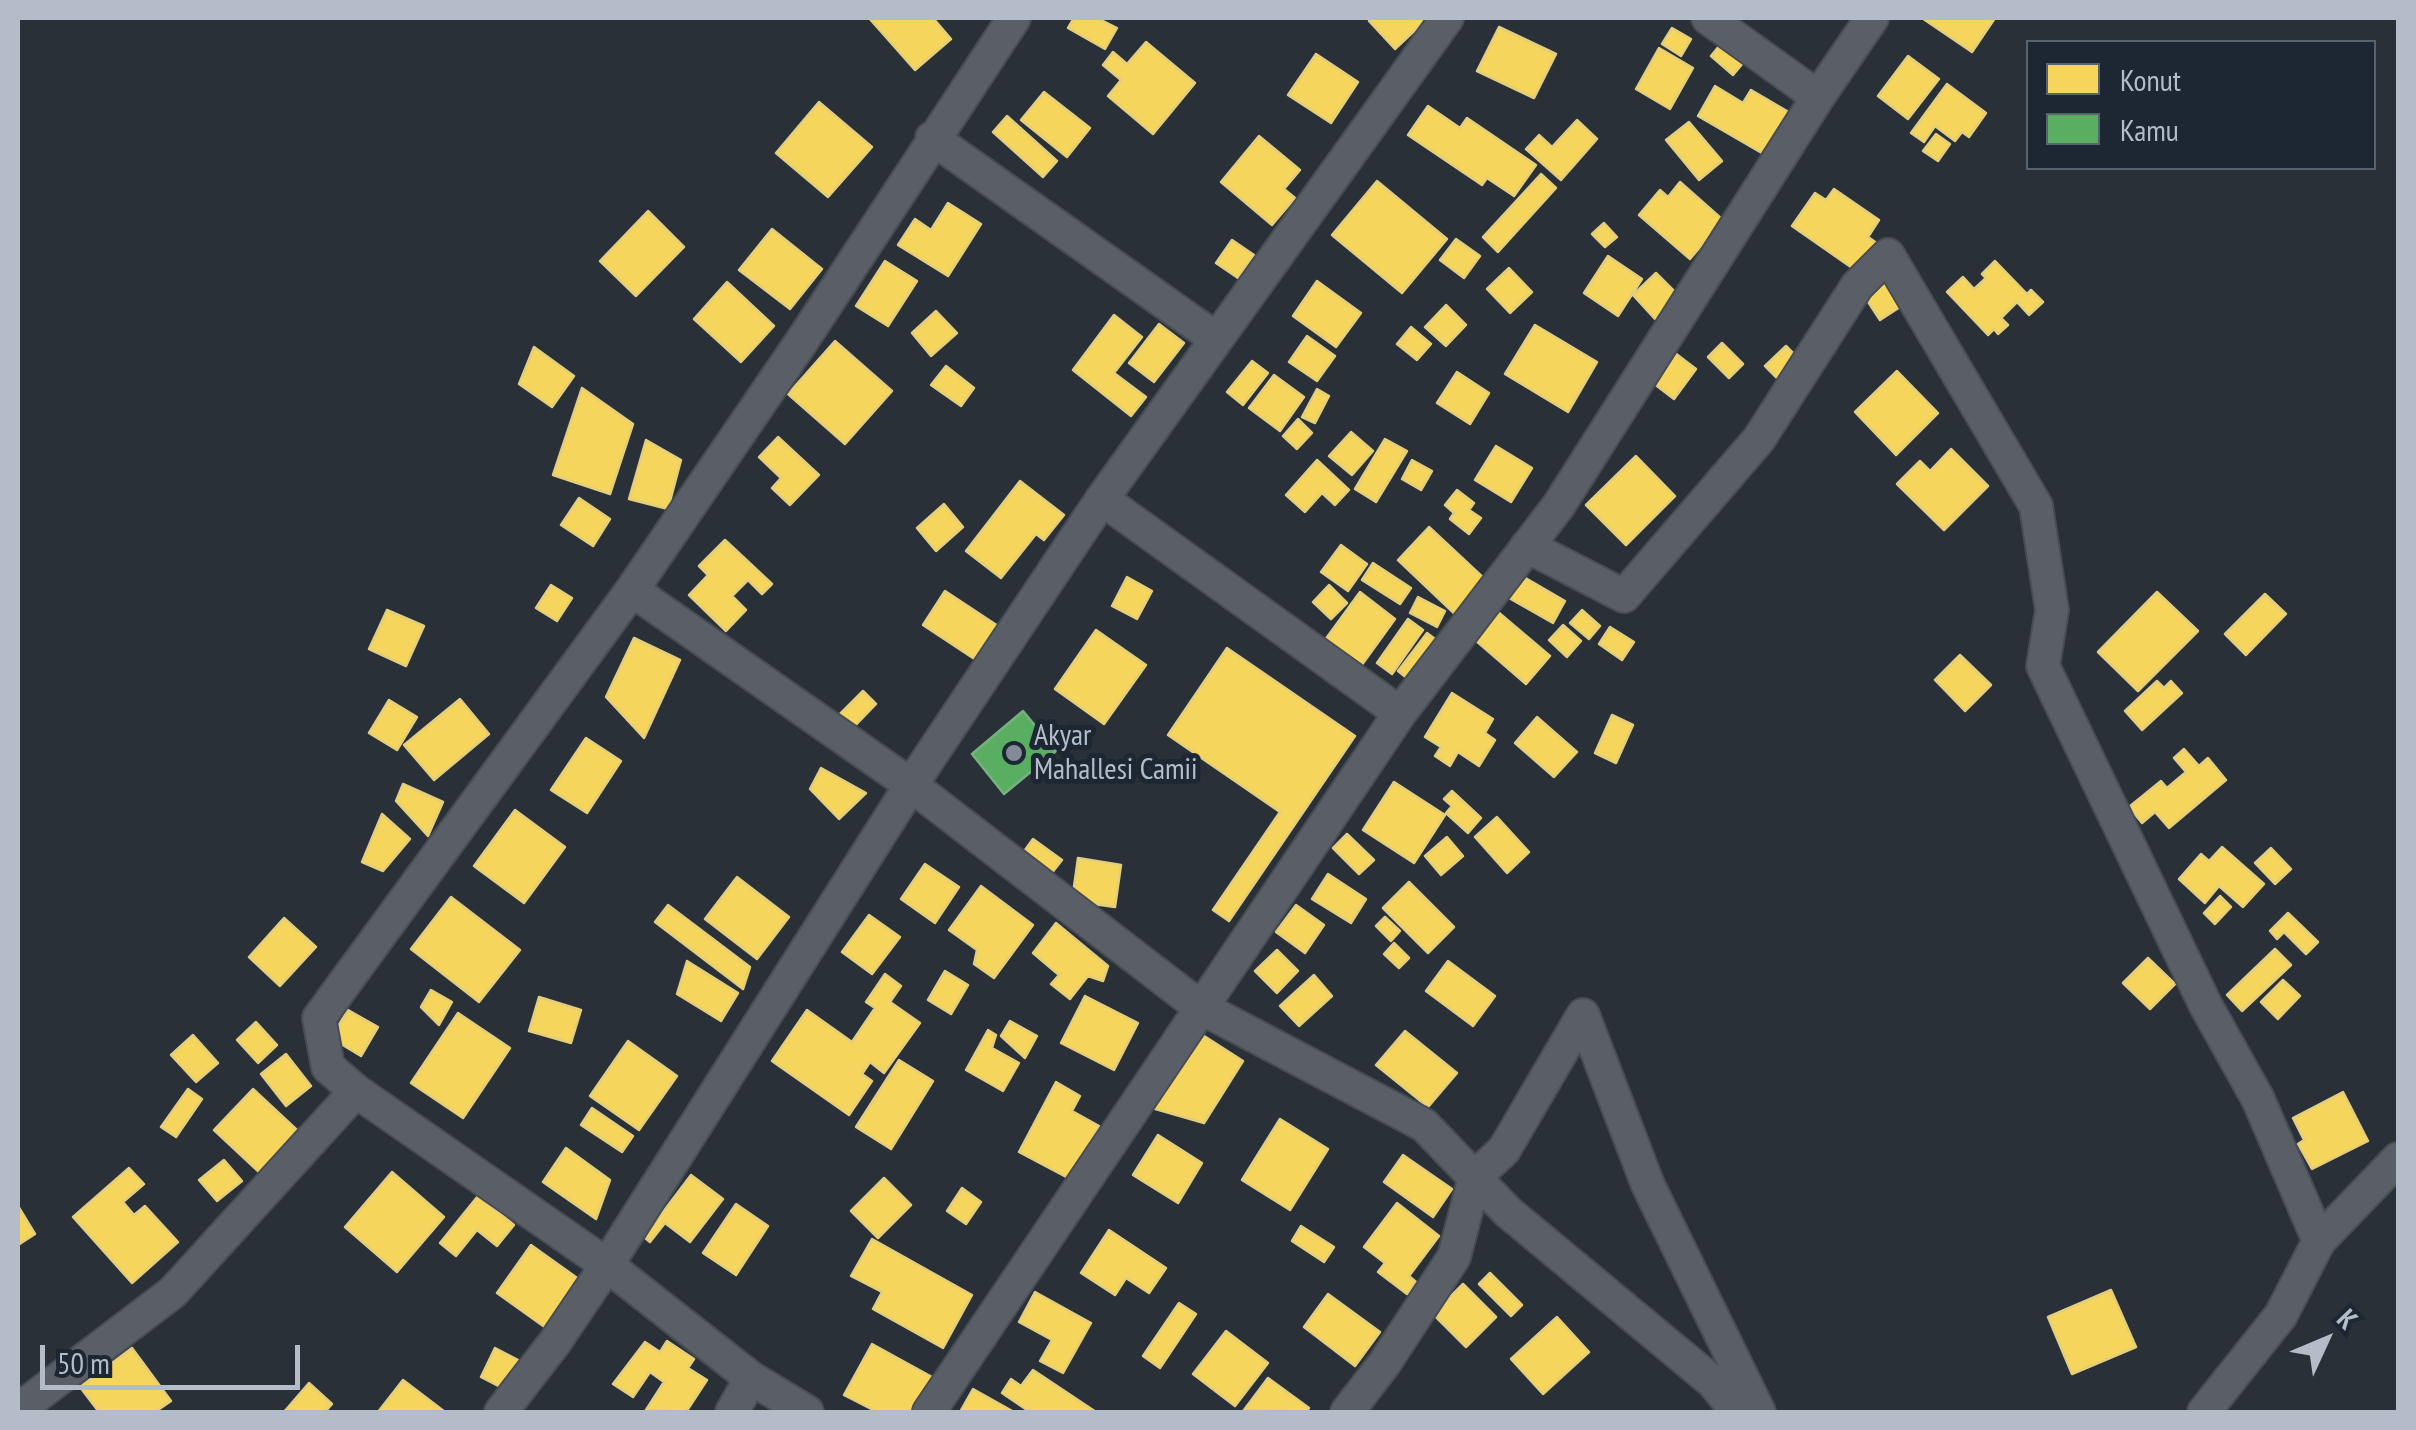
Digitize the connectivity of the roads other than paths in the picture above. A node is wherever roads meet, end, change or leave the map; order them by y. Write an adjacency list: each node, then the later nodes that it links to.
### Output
1 (1014, 18): 6 (street)
2 (1447, 18): 7 (street)
3 (1708, 18): 5 (street)
4 (1872, 18): 5 (street)
5 (1818, 97): 9 (street)
6 (932, 138): 7 (street); 10 (street)
7 (1215, 338): 8 (street)
8 (1102, 499): 11 (street); 12 (street)
9 (1527, 546): 11 (street); 17 (street)
10 (632, 590): 12 (street); 14 (street)
11 (1400, 712): 13 (street)
12 (911, 785): 13 (street); 18 (street)
13 (1200, 1007): 16 (street); 24 (street)
14 (356, 1091): 18 (street); 20 (street)
15 (2398, 1158): 17 (street)
16 (1475, 1177): 25 (street); 26 (street); 27 (street)
17 (2319, 1240): 28 (street)
18 (607, 1265): 19 (street); 21 (street)
19 (751, 1378): 22 (street); 23 (street)
20 (18, 1410)
21 (500, 1412)
22 (732, 1412)
23 (807, 1412)
24 (929, 1412)
25 (1347, 1412)
26 (1737, 1412)
27 (1759, 1412)
28 (2204, 1412)

